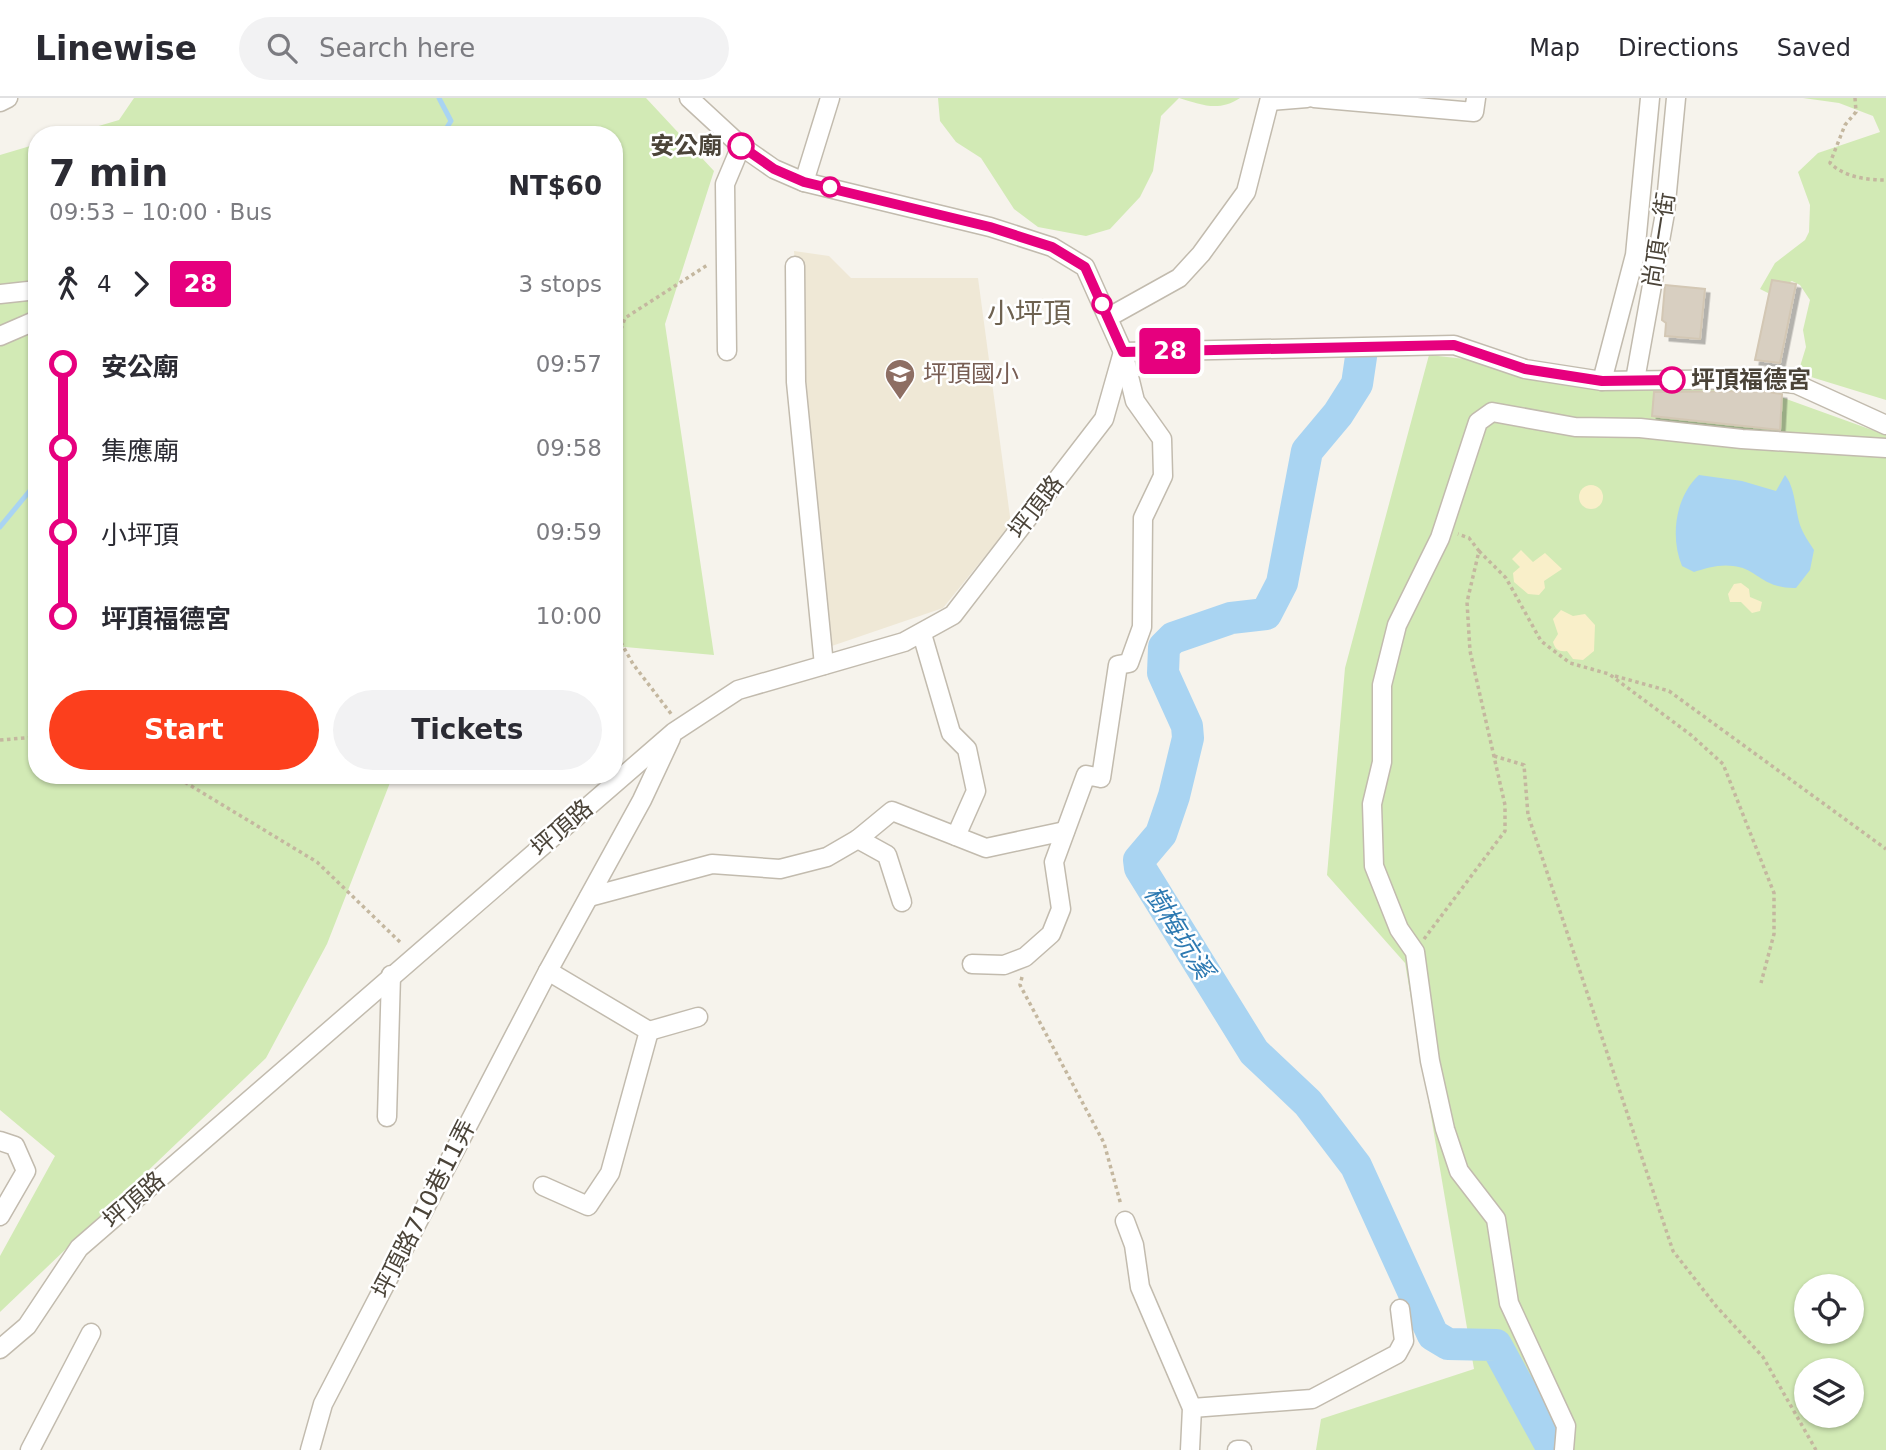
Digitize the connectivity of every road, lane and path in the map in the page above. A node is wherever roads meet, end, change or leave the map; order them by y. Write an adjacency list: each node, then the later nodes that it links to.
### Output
1 (8, 98): 11 (street)
2 (689, 98): 12 (street)
3 (830, 98): 14 (street)
4 (1307, 98): 10 (street)
5 (1314, 98): 6 (street)
6 (1476, 98)
7 (1650, 98): 26 (street)
8 (1676, 98): 25 (street, 尚頂一街)
9 (1855, 98): 13 (path)
10 (1270, 99): 19 (street)
11 (0, 102)
12 (741, 146): 14 (street); 15 (street)
13 (1886, 180)
14 (804, 182): 19 (street)
15 (726, 254): 20 (path); 23 (street)
16 (796, 266): 33 (street)
17 (28, 291): 18 (street)
18 (0, 293)
19 (1109, 317): 24 (street)
20 (623, 323)
21 (28, 324): 22 (street)
22 (0, 336)
23 (727, 351)
24 (1123, 352): 26 (street); 31 (street, 坪頂路); 44 (street)
25 (1635, 380): 26 (street); 27 (street)
26 (1602, 381)
27 (1886, 425)
28 (1886, 449): 29 (street)
29 (1440, 538): 30 (path); 50 (street)
30 (1479, 551): 34 (path); 38 (path)
31 (922, 634): 33 (street, 坪頂路); 45 (street)
32 (623, 646): 35 (path)
33 (824, 665): 35 (street, 坪頂路)
34 (1609, 674): 47 (path); 56 (path)
35 (678, 730): 39 (street, 坪頂路); 43 (street, 坪頂路710巷11弄)
36 (28, 738): 37 (path)
37 (0, 740)
38 (1494, 755): 50 (path); 72 (path)
39 (629, 770): 40 (street, 坪頂路); 43 (street)
40 (623, 775)
41 (188, 784): 51 (path)
42 (613, 784): 51 (street, 坪頂路)
43 (642, 800): 48 (street, 坪頂路710巷11弄)
44 (1065, 831): 45 (street); 52 (street)
45 (956, 836): 46 (street)
46 (858, 839): 48 (street); 49 (street)
47 (1886, 849)
48 (589, 897): 54 (street, 坪頂路710巷11弄)
49 (902, 902)
50 (1415, 952): 71 (street)
51 (414, 955): 55 (street, 坪頂路)
52 (1025, 957): 53 (street); 63 (path)
53 (972, 964)
54 (548, 971): 58 (street); 69 (street, 坪頂路710巷11弄)
55 (391, 975): 59 (street); 66 (street, 坪頂路)
56 (1761, 984)
57 (698, 1017): 58 (street)
58 (649, 1031): 61 (street)
59 (387, 1118)
60 (0, 1141): 62 (street)
61 (543, 1186)
62 (0, 1216)
63 (1125, 1221): 67 (street)
64 (1399, 1309): 67 (street)
65 (91, 1333): 68 (street)
66 (0, 1349)
67 (1192, 1408): 70 (street)
68 (30, 1450)
69 (310, 1450)
70 (1190, 1450)
71 (1564, 1450)
72 (1816, 1450)

